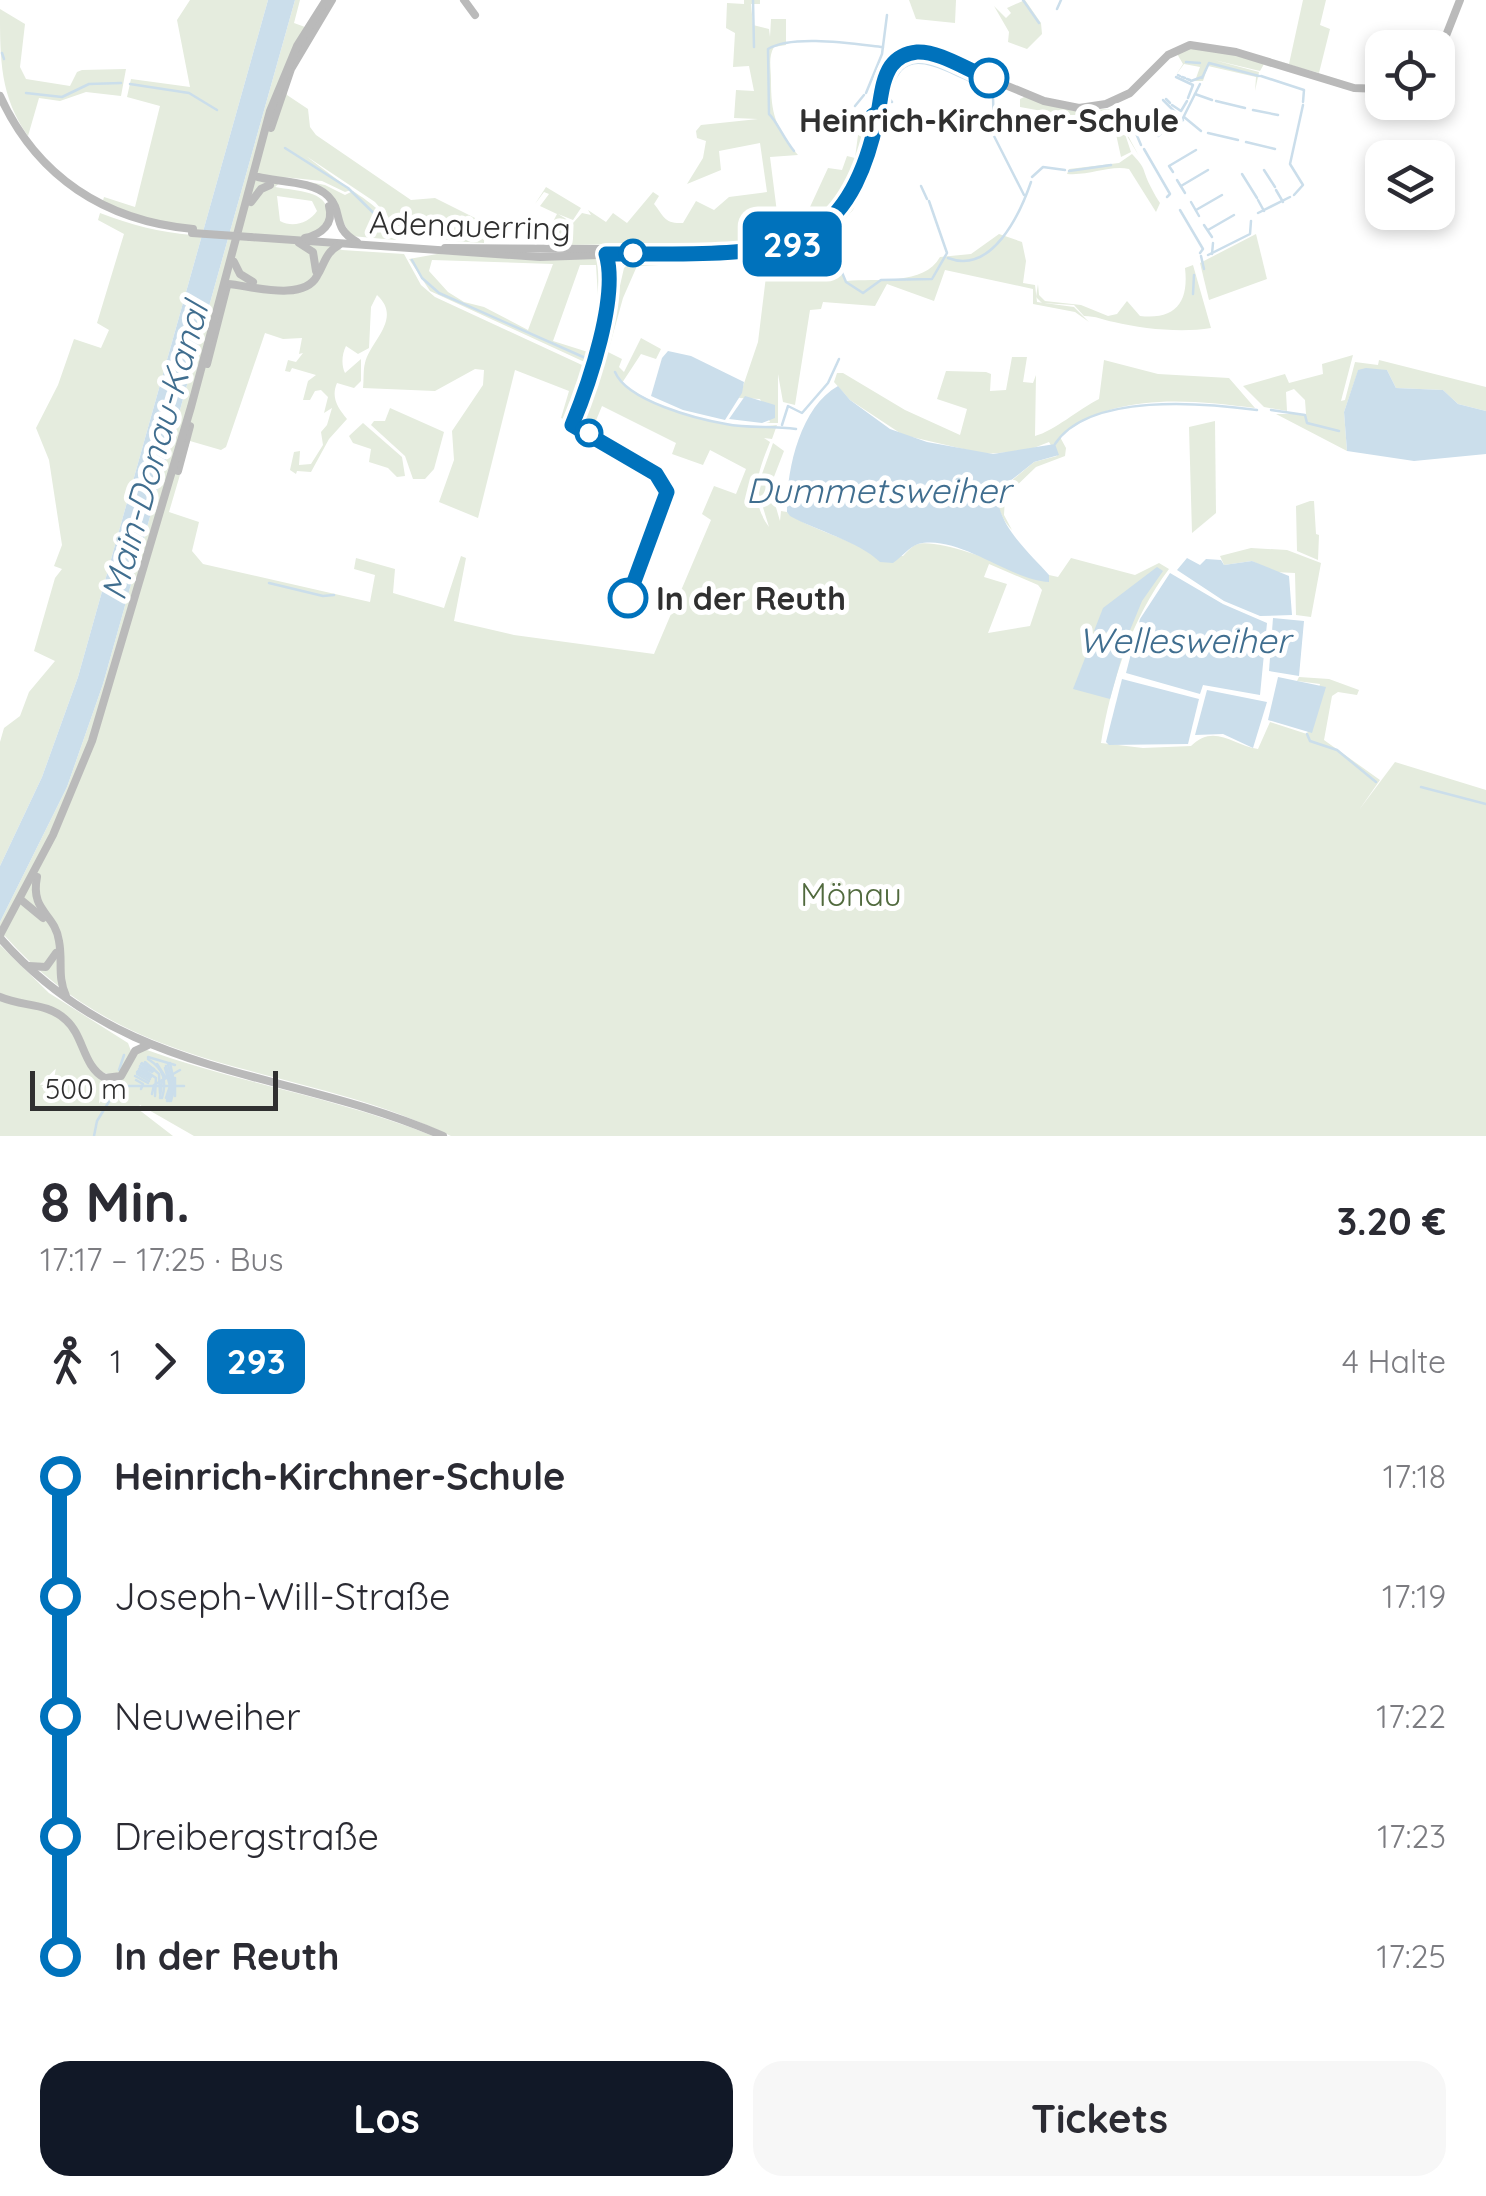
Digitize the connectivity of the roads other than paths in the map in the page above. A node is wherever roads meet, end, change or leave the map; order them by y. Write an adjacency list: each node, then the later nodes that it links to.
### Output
1 (329, 0): 7 (main road)
2 (1460, 0): 3 (main road)
3 (1448, 30)
4 (1365, 89): 15 (main road, Adenauerring)
5 (0, 96): 10 (main road)
6 (0, 106): 10 (main road)
7 (255, 179): 8 (main road); 9 (main road); 13 (main road); 17 (main road)
8 (270, 184): 9 (main road); 11 (main road)
9 (251, 202): 16 (main road)
10 (192, 231): 11 (main road, bridge)
11 (300, 239): 12 (main road); 18 (main road)
12 (324, 241): 13 (main road, Adenauerring); 14 (main road, Adenauerring)
13 (357, 242): 15 (main road, Adenauerring)
14 (340, 244): 15 (main road, Adenauerring); 17 (main road)
15 (401, 247)
16 (234, 262): 17 (main road); 18 (main road)
17 (226, 281): 18 (main road); 19 (main road)
18 (253, 282)
19 (53, 834): 20 (main road); 21 (main road)
20 (37, 877): 21 (main road); 22 (main road)
21 (21, 901): 22 (main road); 23 (main road); 24 (main road)
22 (40, 909): 26 (main road)
23 (1, 938): 24 (main road)
24 (25, 964): 26 (main road)
25 (0, 997): 29 (main road)
26 (68, 1000): 27 (main road)
27 (124, 1034): 28 (main road); 29 (main road)
28 (148, 1045): 29 (main road); 30 (main road)
29 (132, 1056)
30 (444, 1136)

